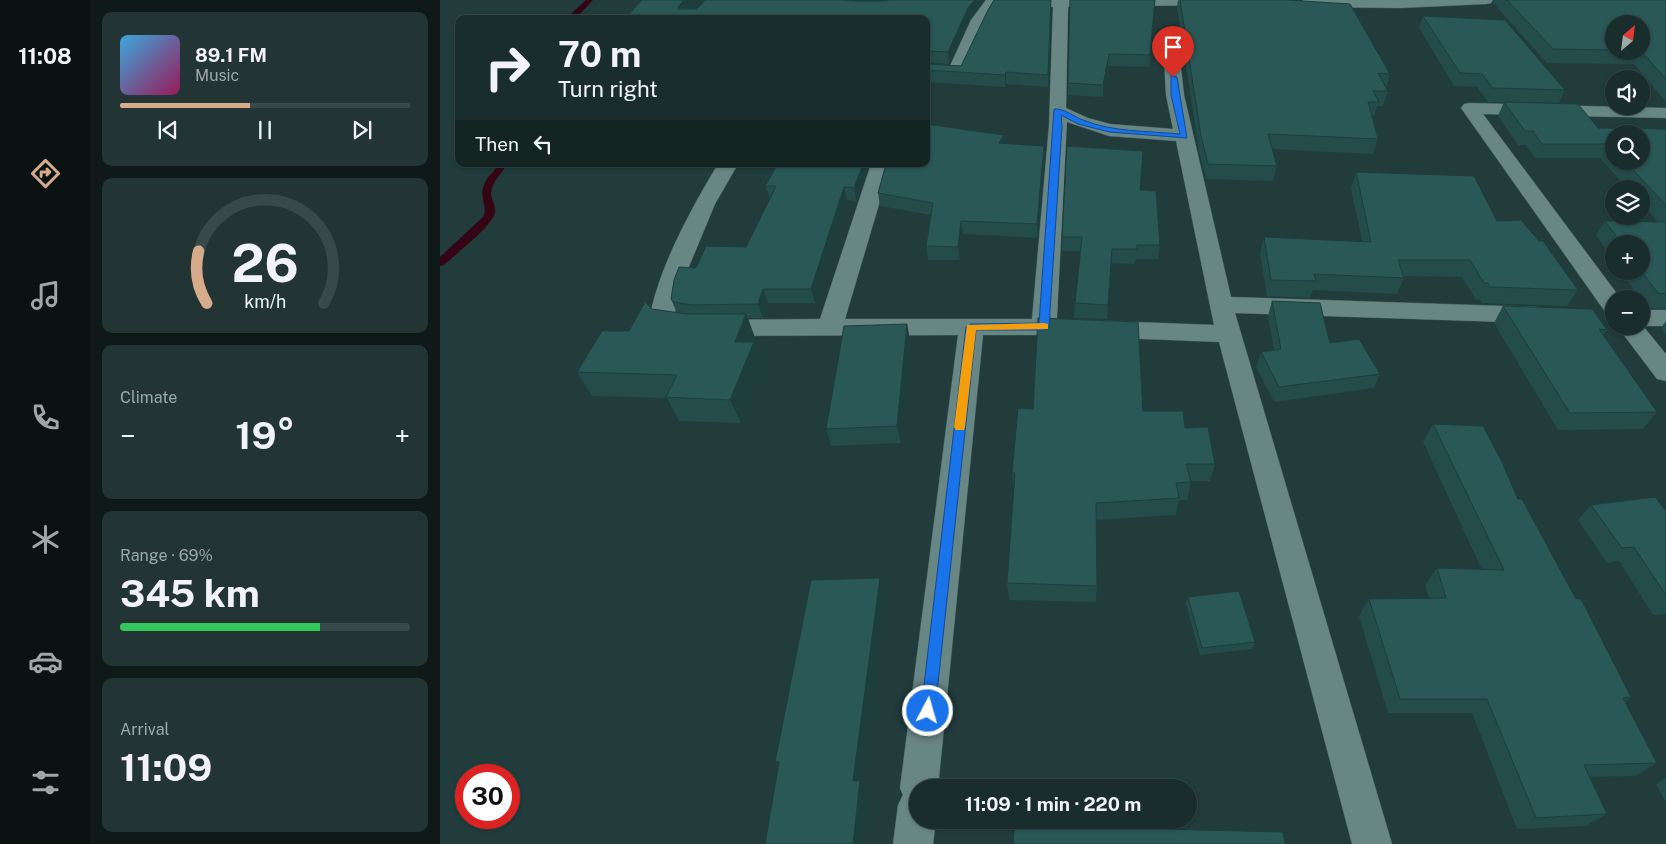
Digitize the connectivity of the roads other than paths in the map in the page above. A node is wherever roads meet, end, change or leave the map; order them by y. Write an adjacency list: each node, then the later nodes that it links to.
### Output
1 (993, 0): 8 (street)
2 (997, 0): 6 (street)
3 (1486, 0): 5 (street)
4 (1225, 1): 6 (street)
5 (1290, 2)
6 (1061, 3): 9 (street)
7 (1172, 59): 11 (street)
8 (930, 69)
9 (1057, 110): 11 (street); 21 (street)
10 (1666, 113): 15 (street)
11 (1184, 136): 14 (street)
12 (726, 167): 19 (street)
13 (880, 167): 19 (street)
14 (1221, 305): 16 (street); 22 (street)
15 (1605, 311)
16 (1555, 316)
17 (1650, 318): 18 (street)
18 (1666, 318)
19 (830, 327): 20 (street)
20 (971, 327): 21 (street); 25 (street)
21 (1044, 327): 22 (street)
22 (1229, 334): 28 (street)
23 (1636, 335): 24 (street)
24 (1666, 372)
25 (920, 779)
26 (915, 829): 27 (street)
27 (913, 844)
28 (1372, 844)

